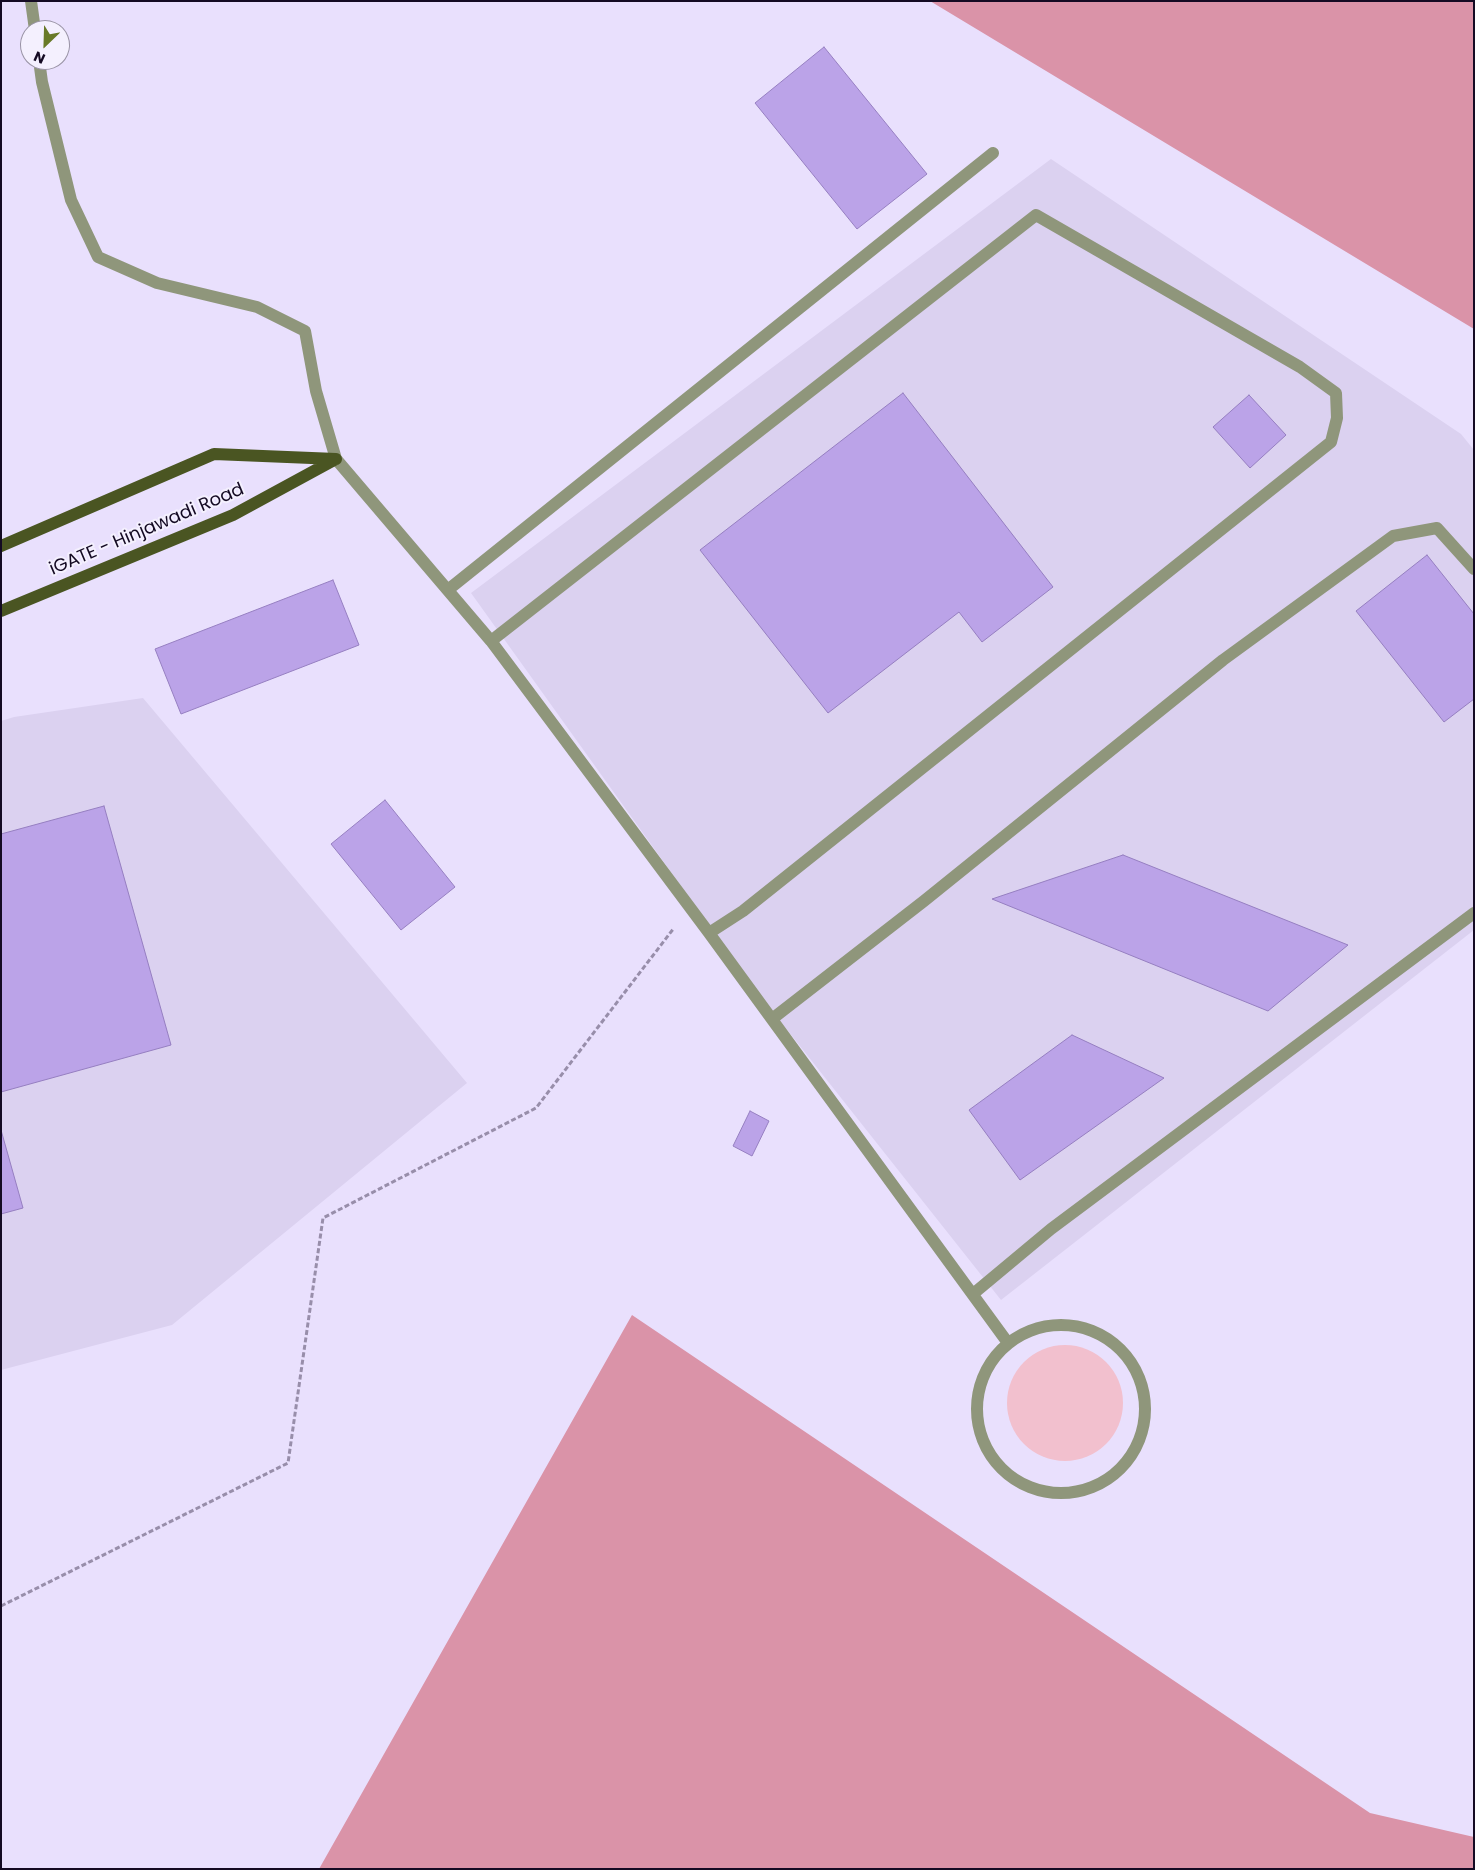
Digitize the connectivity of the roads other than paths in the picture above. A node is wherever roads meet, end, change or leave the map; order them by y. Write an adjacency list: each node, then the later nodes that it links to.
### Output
1 (31, 1): 2 (street)
2 (34, 20)
3 (40, 70): 5 (street)
4 (993, 153): 8 (street)
5 (336, 459): 6 (main road, iGATE - Hinjawadi Road); 8 (street); 9 (main road, iGATE - Hinjawadi Road)
6 (1, 546)
7 (1474, 569): 13 (street)
8 (449, 589): 10 (street)
9 (1, 611)
10 (491, 641): 12 (street); 12 (street)
11 (1474, 913): 14 (street)
12 (710, 933): 13 (street)
13 (772, 1019): 14 (street)
14 (972, 1294): 15 (street)
15 (1008, 1343): 15 (street)

